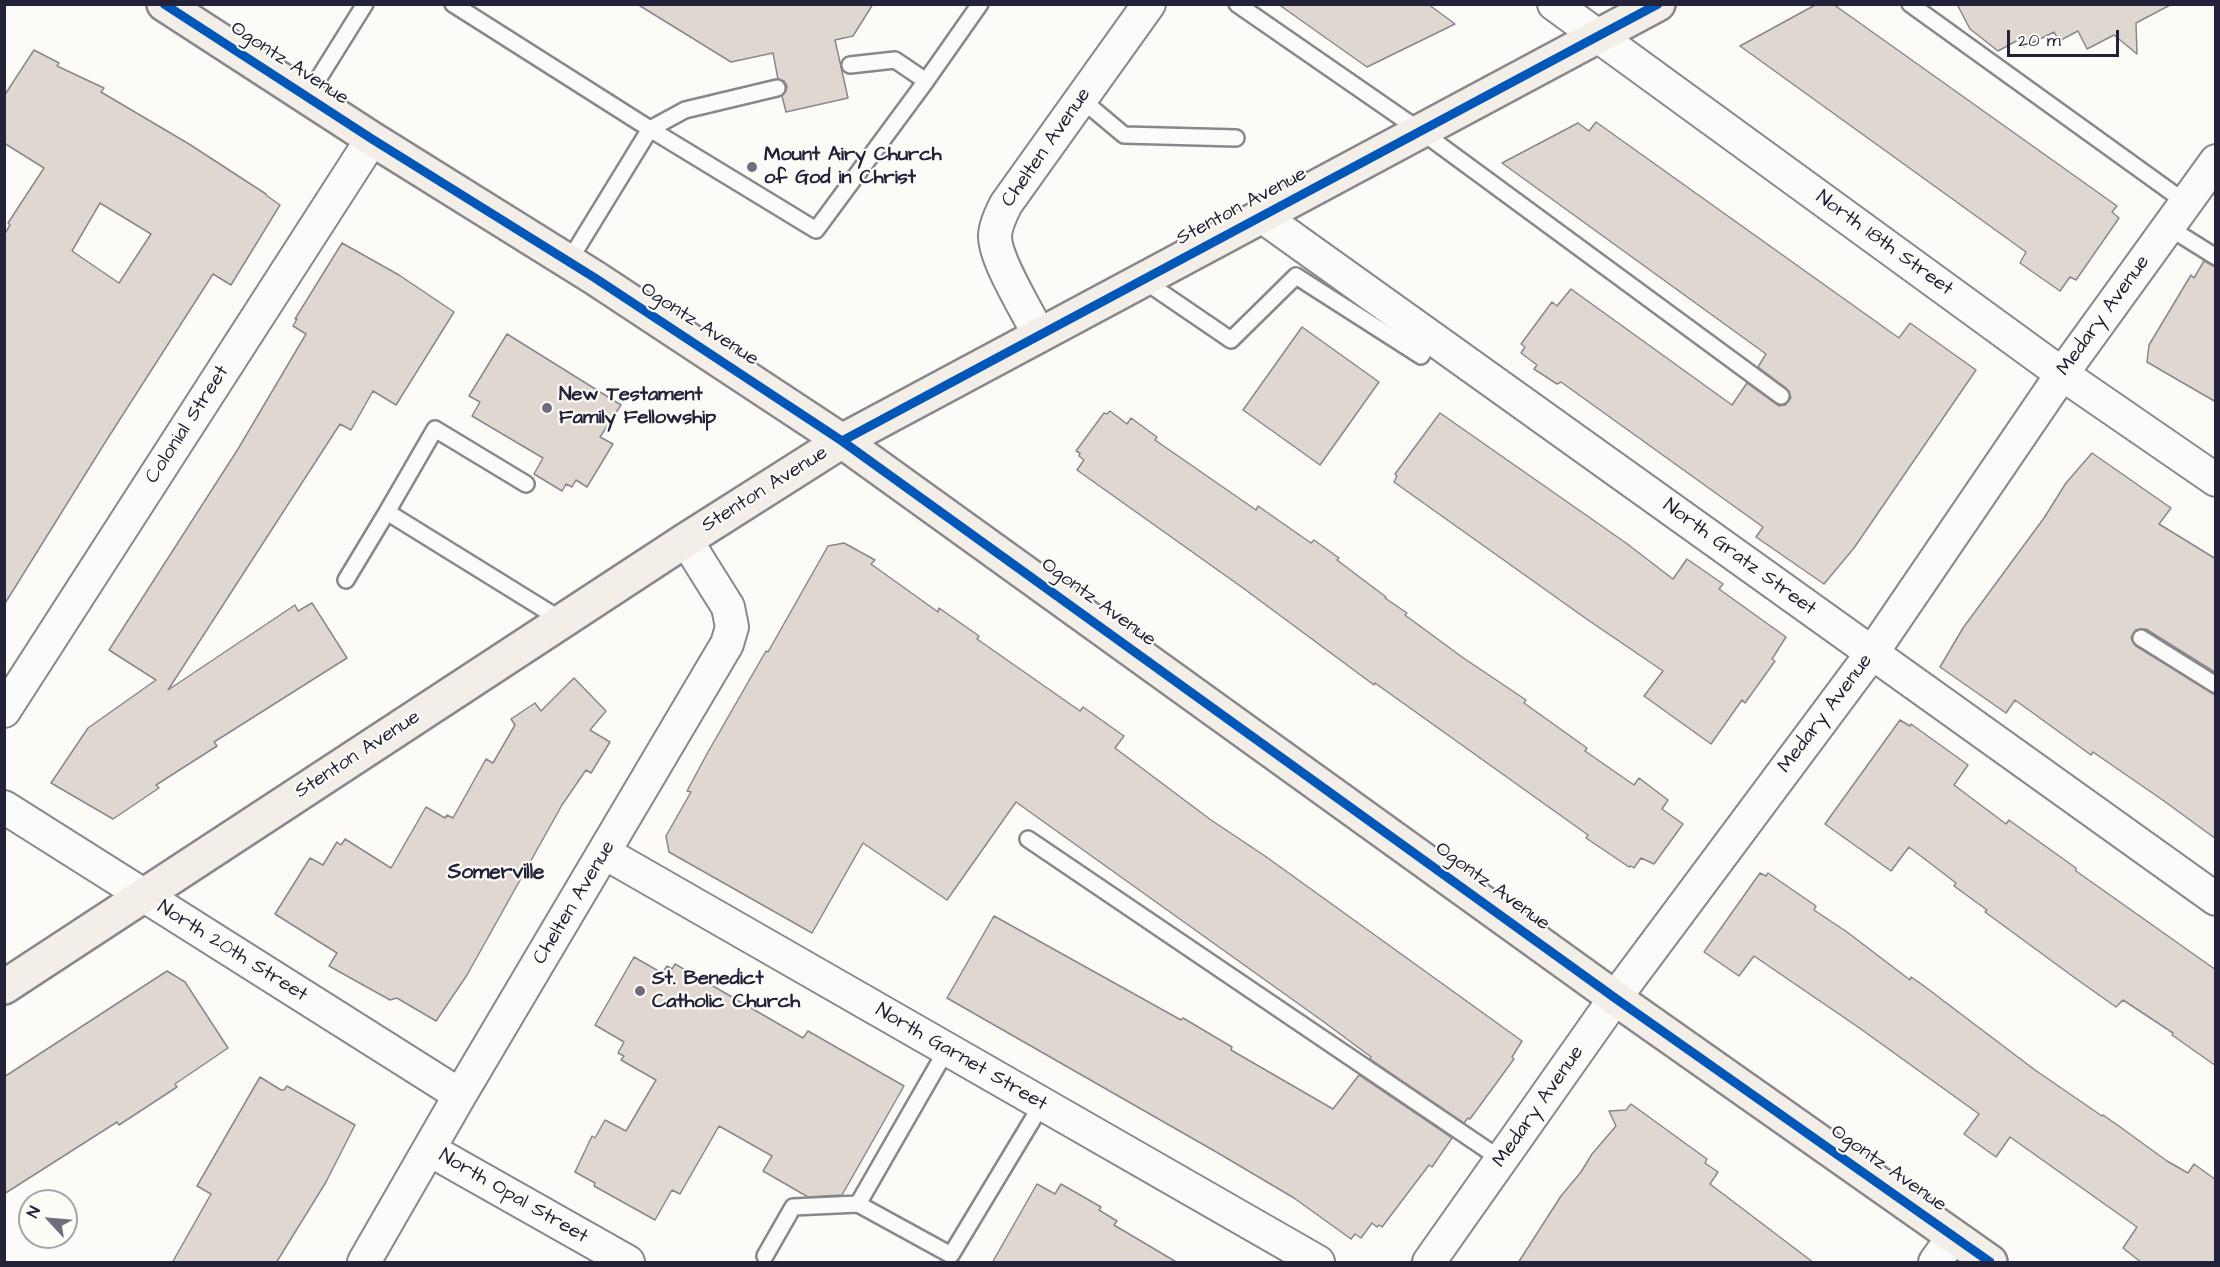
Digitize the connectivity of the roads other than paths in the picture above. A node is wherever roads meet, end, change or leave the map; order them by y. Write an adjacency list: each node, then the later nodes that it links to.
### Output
1 (164, 4): 14 (main road, Ogontz Avenue)
2 (365, 4): 14 (lane)
3 (453, 4): 16 (lane)
4 (980, 4): 12 (lane)
5 (1149, 4): 15 (street, Chelten Avenue)
6 (1237, 4): 17 (lane)
7 (1554, 4): 10 (street, North 18th Street)
8 (1658, 4): 10 (main road, Stenton Avenue)
9 (1910, 4): 21 (lane)
10 (1598, 36): 17 (main road, Stenton Avenue); 29 (street, North 18th Street)
11 (850, 65): 12 (lane)
12 (926, 81): 16 (lane)
13 (777, 88): 16 (lane)
14 (307, 97): 19 (main road, Ogontz Avenue)
15 (1081, 99): 18 (lane); 27 (street, Chelten Avenue)
16 (650, 129): 25 (lane)
17 (1422, 132): 22 (main road, Stenton Avenue); 30 (lane)
18 (1236, 138)
19 (372, 139): 25 (main road, Ogontz Avenue); 41 (street, Colonial Street)
20 (2216, 161): 21 (street, Medary Avenue)
21 (2186, 202): 23 (street, Medary Avenue)
22 (1263, 217): 26 (main road, Stenton Avenue); 28 (street, North Gratz Street)
23 (2168, 227): 24 (lane); 29 (street, Medary Avenue)
24 (2216, 257)
25 (569, 261): 31 (main road, Ogontz Avenue)
26 (1143, 280): 27 (main road, Stenton Avenue); 28 (lane)
27 (1040, 334): 31 (main road, Stenton Avenue)
28 (1431, 338): 39 (street, North Gratz Street)
29 (2062, 374): 32 (street, North 18th Street); 39 (street, Medary Avenue)
30 (1781, 396)
31 (842, 441): 35 (main road, Stenton Avenue); 48 (main road, Ogontz Avenue)
32 (2216, 480)
33 (526, 484): 34 (lane)
34 (387, 512): 36 (lane); 37 (lane)
35 (686, 540): 37 (main road, Stenton Avenue); 44 (street, Chelten Avenue)
36 (346, 580)
37 (563, 621): 45 (main road, Stenton Avenue)
38 (2141, 638): 40 (lane)
39 (1872, 653): 46 (street, North Gratz Street); 48 (street, Medary Avenue)
40 (2216, 685)
41 (4, 711)
42 (4, 807): 45 (street, North 20th Street)
43 (1028, 839): 53 (lane)
44 (605, 853): 49 (street, North Garnet Street); 50 (street, Chelten Avenue)
45 (143, 896): 47 (main road, Stenton Avenue); 50 (street, North 20th Street)
46 (2216, 899)
47 (4, 987)
48 (1615, 998): 53 (street, Medary Avenue); 55 (main road, Ogontz Avenue)
49 (947, 1049): 51 (street, North Garnet Street); 54 (lane)
50 (460, 1095): 52 (street, Chelten Avenue)
51 (1042, 1104): 54 (lane); 59 (street, North Garnet Street)
52 (430, 1150): 57 (street, Chelten Avenue); 58 (street, North Opal Street)
53 (1502, 1160): 60 (street, Medary Avenue)
54 (858, 1204): 56 (lane)
55 (1944, 1250): 61 (main road, Ogontz Avenue)
56 (765, 1256)
57 (364, 1263)
58 (628, 1263)
59 (1318, 1263)
60 (1429, 1263)
61 (1990, 1263)

